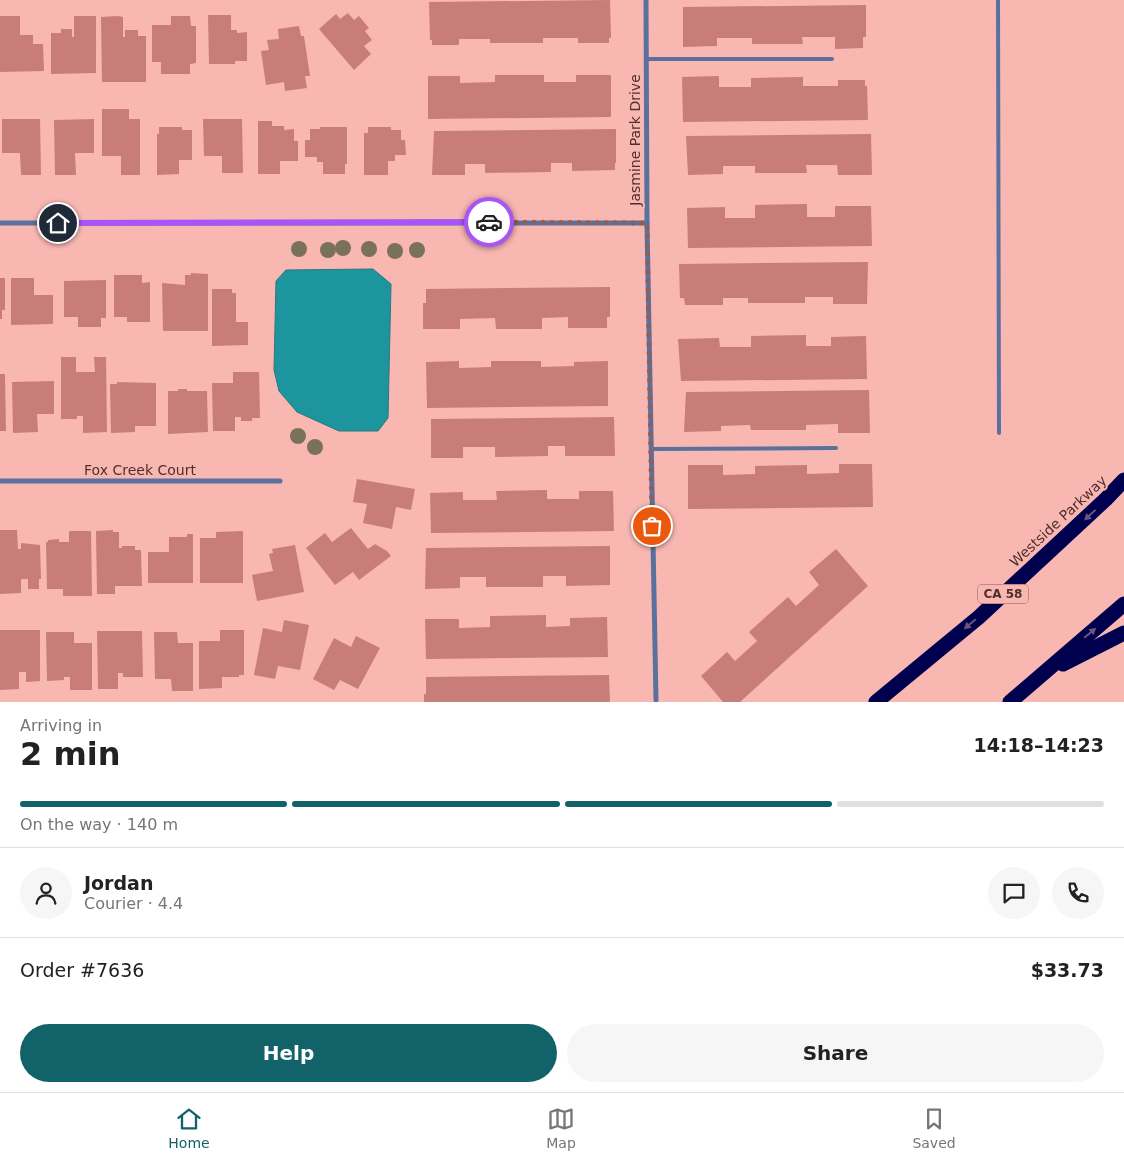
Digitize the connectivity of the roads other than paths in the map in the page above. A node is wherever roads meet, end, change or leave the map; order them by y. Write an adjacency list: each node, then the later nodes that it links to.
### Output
1 (646, 0): 3 (street, Jasmine Park Drive)
2 (998, 0): 7 (lane)
3 (646, 60): 4 (lane); 6 (street, Jasmine Park Drive)
4 (832, 60)
5 (0, 223): 6 (street)
6 (647, 223): 9 (street, Jasmine Park Drive)
7 (999, 433)
8 (836, 448): 9 (lane)
9 (651, 449): 16 (street, Jasmine Park Drive)
10 (1124, 479): 17 (highway, Westside Parkway / CA 58, one-way to 17)
11 (0, 481): 12 (street, Fox Creek Court)
12 (280, 481)
13 (1124, 604): 15 (highway, one-way to 13)
14 (1124, 633): 15 (highway)
15 (1040, 676): 18 (highway)
16 (656, 700)
17 (876, 702)
18 (1010, 702)

